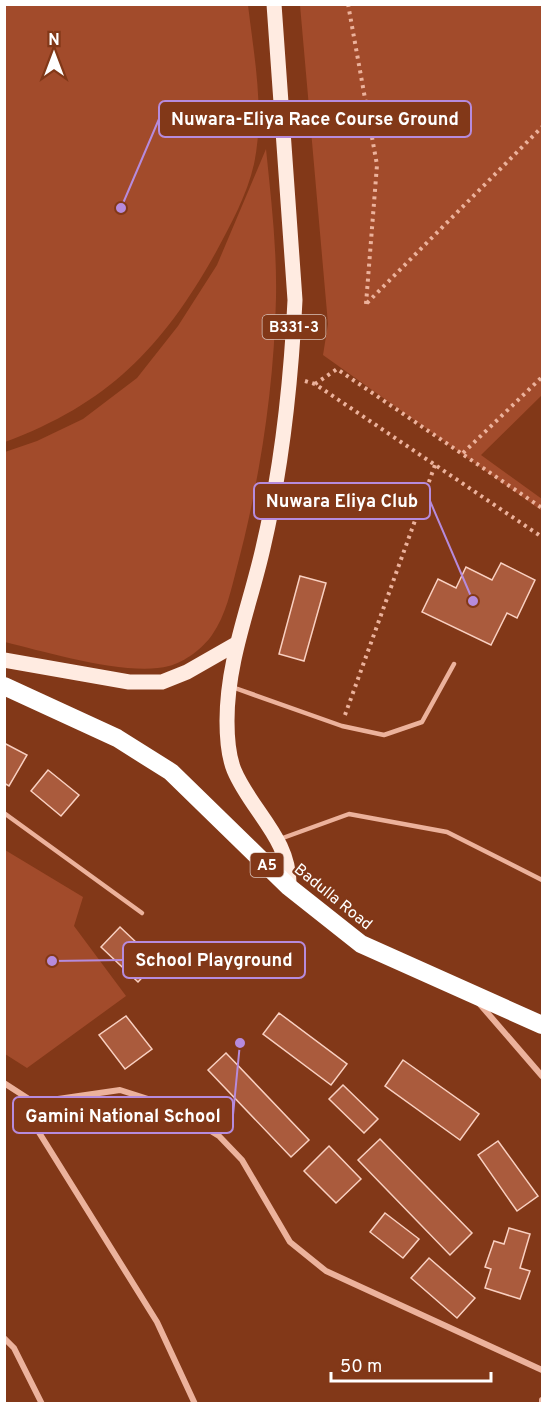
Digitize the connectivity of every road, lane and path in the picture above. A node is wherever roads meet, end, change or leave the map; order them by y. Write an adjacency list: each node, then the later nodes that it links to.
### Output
1 (274, 4): 4 (main road, B331-3)
2 (348, 4): 3 (path)
3 (543, 127)
4 (290, 376): 6 (path); 11 (main road, B331-3)
5 (543, 377): 7 (path)
6 (315, 384): 7 (path); 8 (path)
7 (463, 453): 9 (path)
8 (435, 465): 10 (path); 16 (path)
9 (543, 508)
10 (543, 537)
11 (236, 644): 12 (main road); 15 (main road, B331-3)
12 (4, 660)
13 (454, 664): 16 (lane)
14 (4, 686): 20 (highway, Badulla Road / A5)
15 (229, 686): 16 (lane); 18 (main road, B331-3)
16 (342, 726)
17 (4, 813): 21 (lane)
18 (278, 840): 19 (lane); 20 (main road, B331-3)
19 (543, 880)
20 (289, 887): 22 (highway, Badulla Road / A5)
21 (142, 913)
22 (470, 991): 23 (highway, Badulla Road / A5); 24 (street)
23 (543, 1025)
24 (543, 1076)
25 (4, 1083): 26 (street)
26 (38, 1105): 28 (street); 30 (street)
27 (4, 1338): 29 (street)
28 (543, 1370)
29 (42, 1404)
30 (195, 1404)

